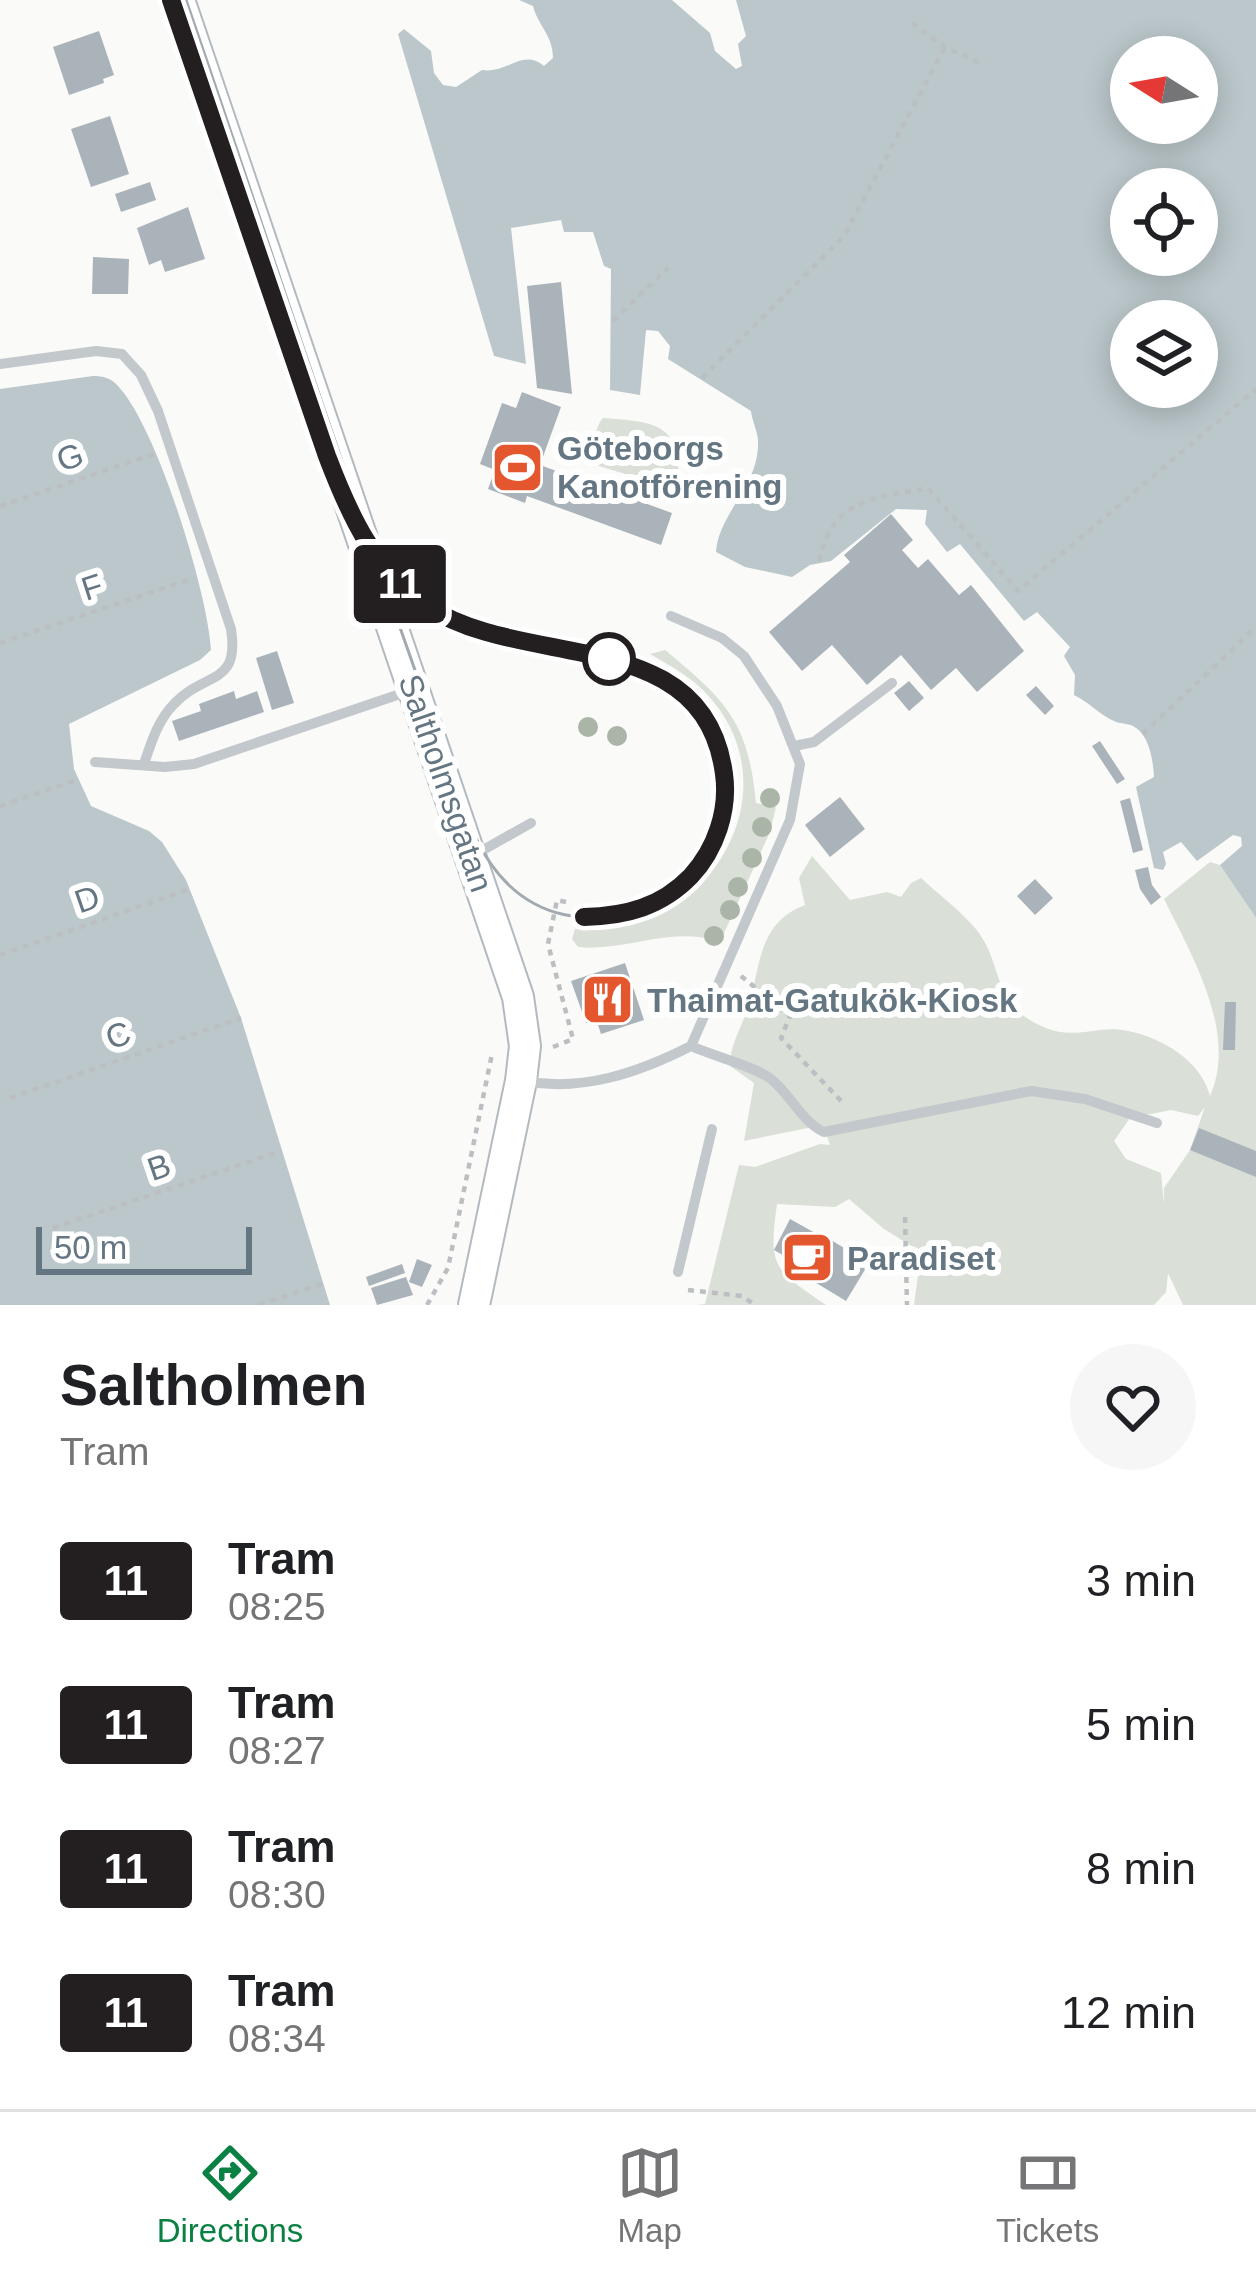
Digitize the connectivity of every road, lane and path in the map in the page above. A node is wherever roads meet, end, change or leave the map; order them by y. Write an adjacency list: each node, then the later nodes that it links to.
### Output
1 (179, 0): 18 (street, Saltholmsgatan)
2 (912, 23): 3 (path)
3 (946, 47): 4 (path); 8 (path)
4 (984, 65)
5 (668, 268): 6 (path)
6 (613, 321)
7 (0, 364): 22 (lane)
8 (702, 378)
9 (1256, 389): 12 (path)
10 (155, 453): 11 (path, G)
11 (0, 506)
12 (819, 561)
13 (199, 576): 16 (path, F)
14 (670, 616): 20 (lane)
15 (1256, 627): 19 (path)
16 (0, 643)
17 (892, 683): 20 (lane)
18 (414, 689): 22 (lane); 26 (street, Saltholmsgatan)
19 (1143, 734)
20 (794, 746): 29 (lane)
21 (95, 762): 22 (lane)
22 (144, 764)
23 (76, 780): 24 (path)
24 (0, 806)
25 (531, 824): 26 (lane)
26 (470, 857): 33 (street, Saltholmsgatan)
27 (190, 889): 28 (path, D)
28 (0, 955)
29 (725, 964): 32 (lane); 36 (path)
30 (241, 1018): 34 (path, C)
31 (493, 1045): 45 (path)
32 (691, 1046): 33 (lane); 36 (lane)
33 (521, 1081): 41 (street, Saltholmsgatan)
34 (10, 1098)
35 (1157, 1123): 36 (lane)
36 (865, 1127)
37 (712, 1129): 42 (lane)
38 (281, 1150): 40 (path, B)
39 (905, 1217): 49 (path)
40 (53, 1228)
41 (483, 1265): 46 (lane); 47 (street, Saltholmsgatan)
42 (678, 1273): 48 (path)
43 (324, 1283): 44 (path)
44 (259, 1305)
45 (427, 1305)
46 (457, 1305)
47 (473, 1305)
48 (755, 1305)
49 (907, 1305)

